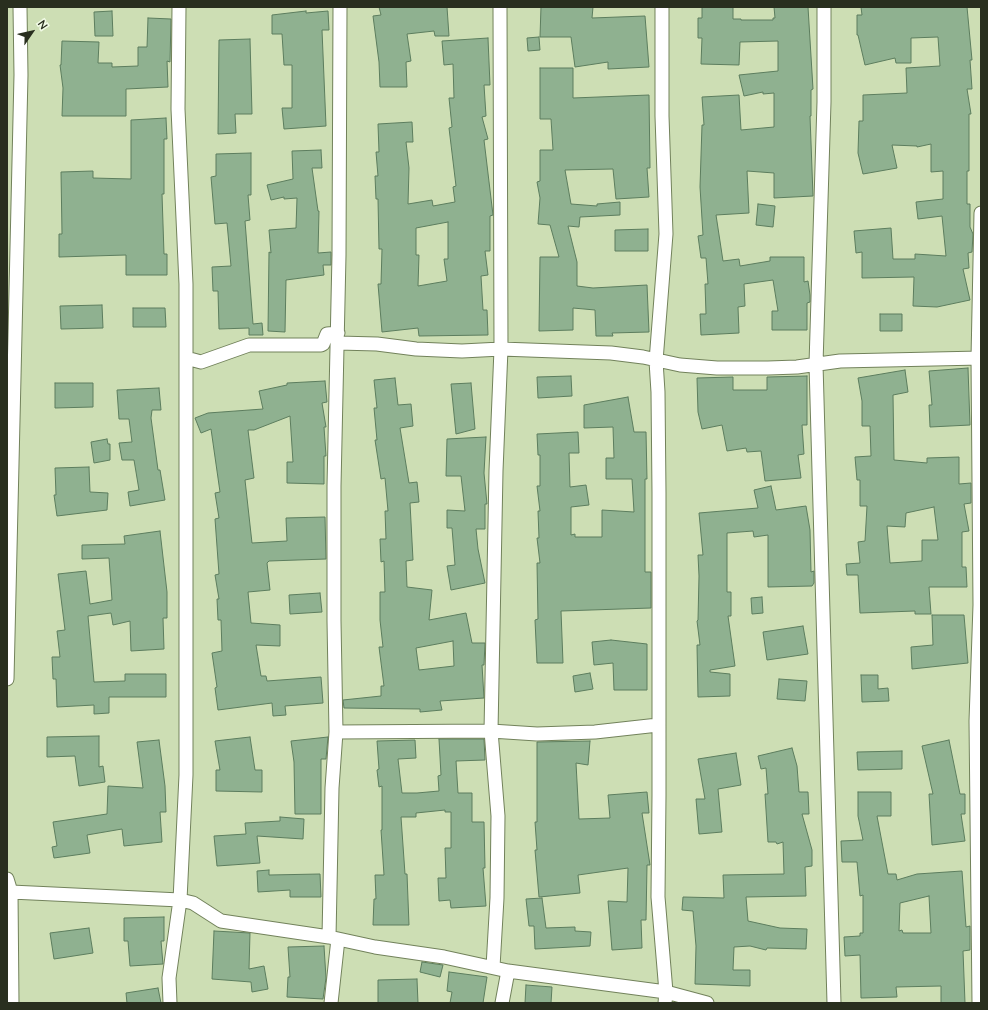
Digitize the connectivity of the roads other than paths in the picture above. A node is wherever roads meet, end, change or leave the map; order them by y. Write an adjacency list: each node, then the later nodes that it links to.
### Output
1 (20, 7): 14 (street)
2 (179, 7): 10 (street)
3 (340, 7): 8 (street)
4 (500, 7): 9 (street)
5 (662, 7): 12 (street)
6 (824, 7): 13 (street)
7 (981, 213): 11 (street)
8 (338, 338): 9 (street); 10 (street); 17 (street)
9 (501, 350): 12 (street); 16 (street)
10 (186, 358): 20 (street)
11 (980, 358): 13 (street); 31 (street)
12 (656, 361): 13 (street); 15 (street)
13 (816, 364): 30 (street)
14 (7, 678)
15 (658, 725): 16 (street); 24 (street)
16 (491, 731): 17 (street); 22 (street)
17 (336, 732): 21 (street)
18 (7, 879): 19 (street)
19 (11, 892): 20 (street); 25 (street)
20 (180, 900): 21 (street); 26 (street)
21 (333, 938): 22 (street); 27 (street)
22 (493, 967): 23 (street)
23 (508, 971): 24 (street); 28 (street)
24 (666, 998): 29 (street)
25 (12, 1003)
26 (170, 1003)
27 (331, 1003)
28 (502, 1003)
29 (707, 1003)
30 (834, 1003)
31 (979, 1003)

